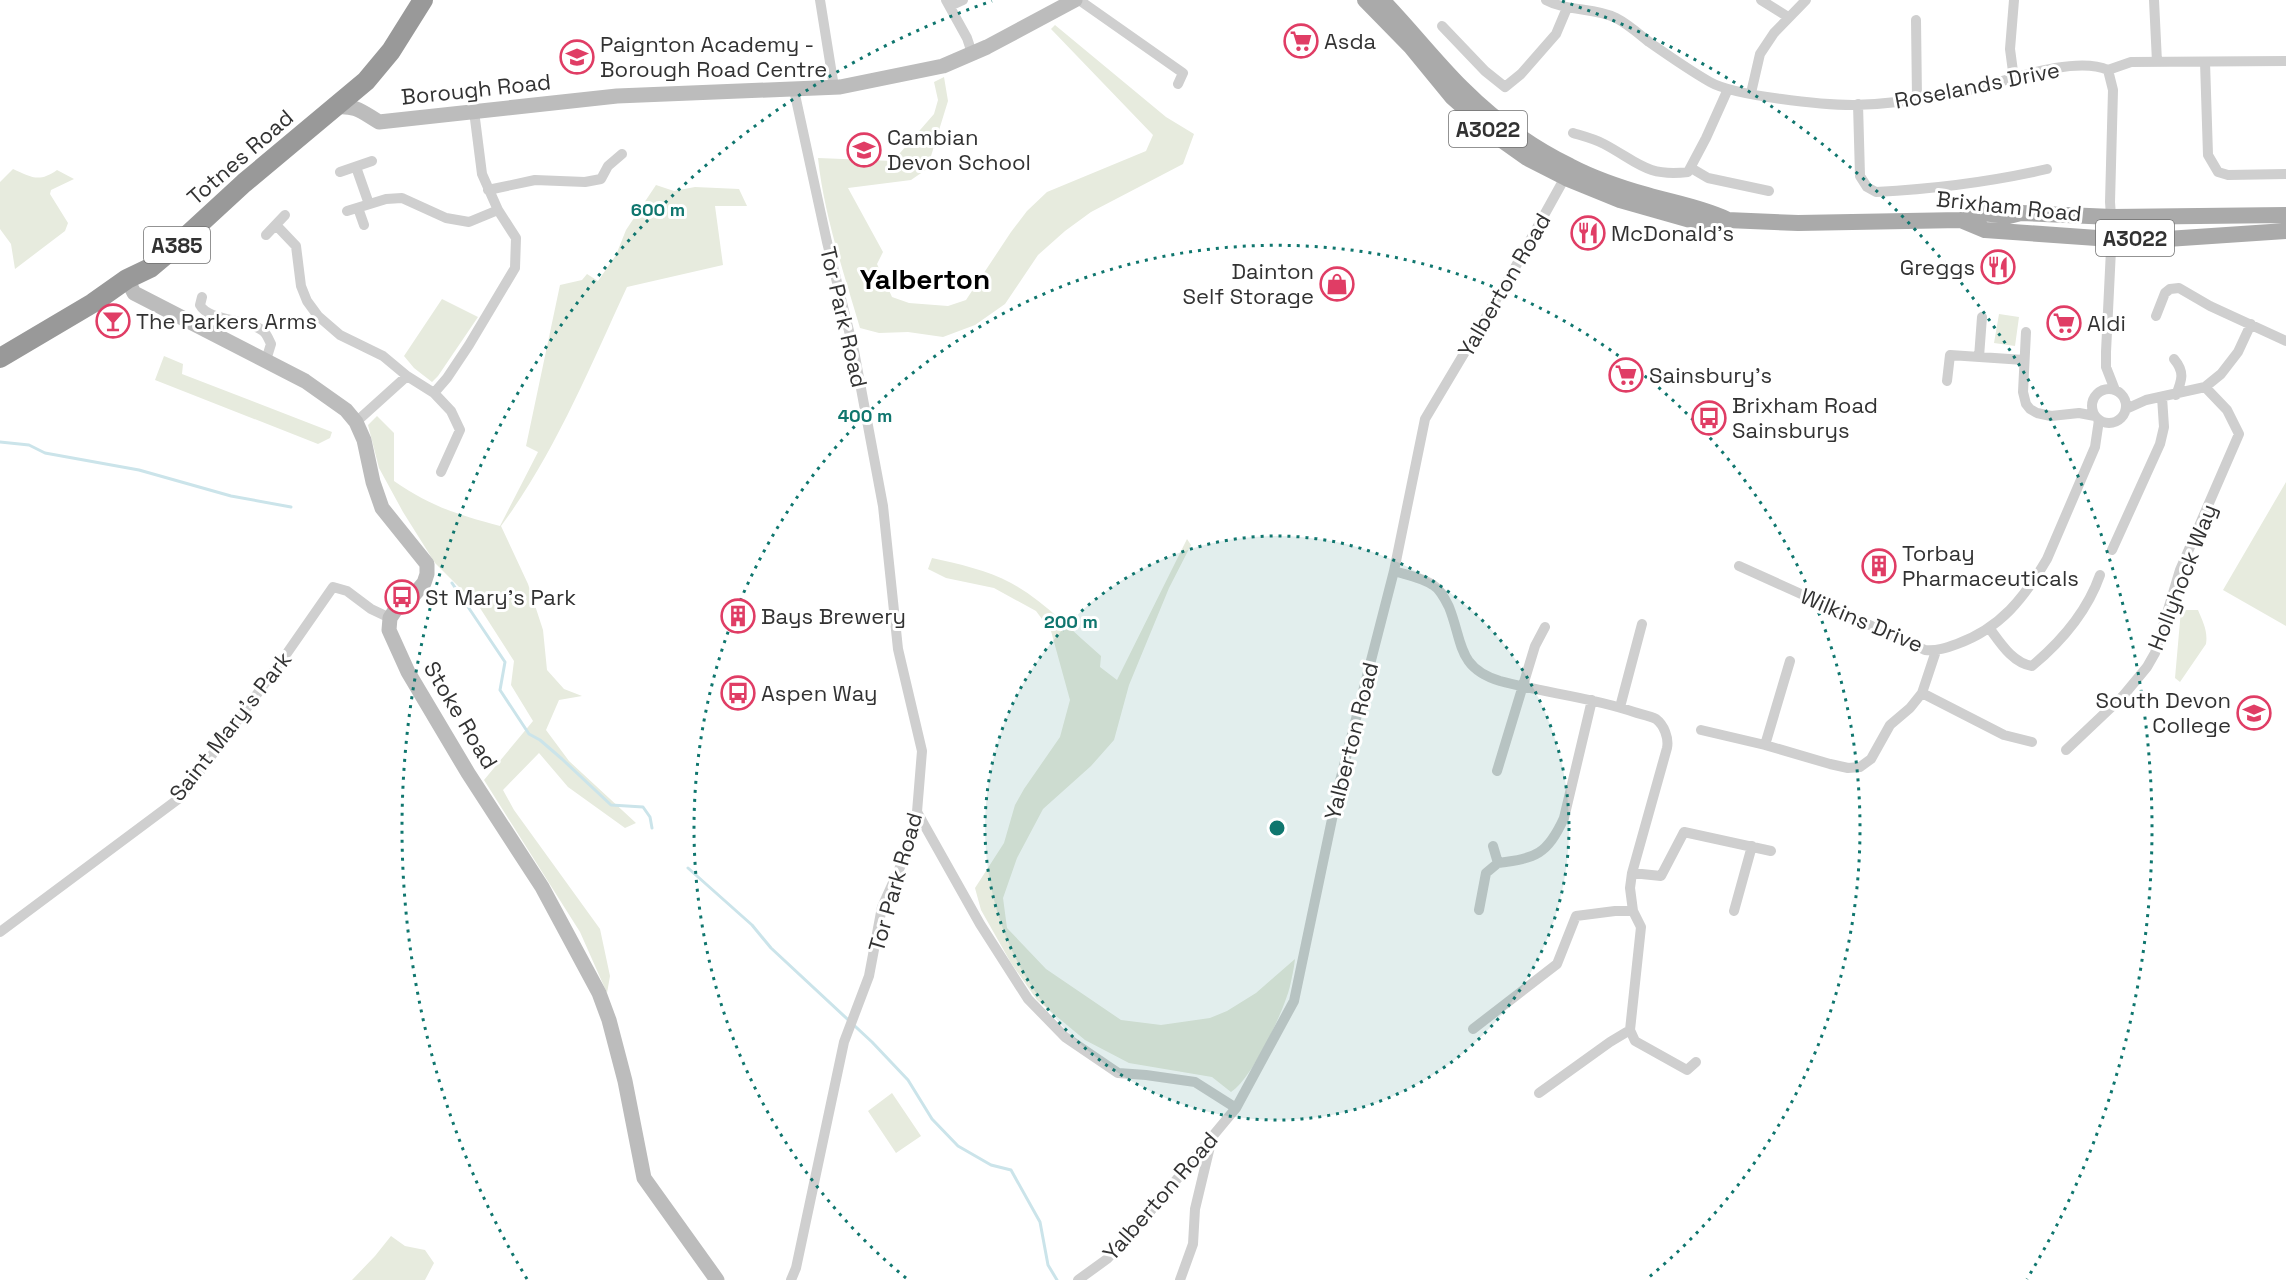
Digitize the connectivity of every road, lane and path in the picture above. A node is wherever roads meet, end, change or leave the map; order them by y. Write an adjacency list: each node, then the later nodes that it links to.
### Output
1 (423, 0): 23 (highway, Totnes Road / A385)
2 (820, 0): 25 (street)
3 (963, 0): 11 (street)
4 (1077, 0): 17 (street, Borough Road); 24 (street)
5 (1365, 0): 12 (main road, Brixham Road / A3022)
6 (1546, 0): 13 (street, Roselands Drive)
7 (1761, 0): 14 (street)
8 (1806, 0): 14 (street)
9 (2014, 0): 22 (street)
10 (2154, 0): 19 (street)
11 (948, 3): 17 (street)
12 (1385, 5): 41 (main road, Brixham Road / A3022)
13 (1567, 8): 16 (street); 26 (street, Roselands Drive)
14 (1788, 17): 28 (street)
15 (1916, 20): 29 (street)
16 (1442, 26)
17 (972, 53): 25 (street, Borough Road)
18 (2286, 61): 20 (street, Roselands Drive)
19 (2157, 62): 20 (street, Roselands Drive); 21 (street, Roselands Drive)
20 (2205, 62): 42 (street)
21 (2108, 70): 22 (street, Roselands Drive); 52 (street)
22 (2014, 79): 29 (street, Roselands Drive)
23 (366, 81): 31 (highway, Totnes Road / A385); 32 (street)
24 (1178, 84)
25 (834, 87): 27 (street, Borough Road)
26 (1728, 89): 28 (street, Roselands Drive); 38 (street)
27 (794, 90): 33 (street, Borough Road); 103 (street, Tor Park Road)
28 (1751, 93): 30 (street, Roselands Drive)
29 (1917, 99): 30 (street, Roselands Drive)
30 (1858, 104): 39 (street)
31 (335, 107): 32 (street, Borough Road); 55 (highway, Totnes Road / A385)
32 (361, 110): 33 (street, Borough Road)
33 (474, 111): 43 (street)
34 (1573, 133): 38 (street)
35 (622, 154): 43 (street)
36 (372, 161): 37 (street)
37 (356, 167): 40 (street); 45 (street)
38 (1691, 168): 44 (street)
39 (2047, 170)
40 (340, 172)
41 (1568, 172): 49 (main road, Brixham Road / A3022); 86 (street, Yalberton Road)
42 (2286, 174)
43 (488, 190): 46 (street)
44 (1769, 191)
45 (358, 208): 46 (street); 51 (street)
46 (498, 210): 71 (street)
47 (285, 215): 50 (street)
48 (2286, 215): 52 (main road, Brixham Road)
49 (1961, 220): 52 (main road, Brixham Road / A3022); 52 (main road)
50 (276, 225): 54 (street); 68 (street)
51 (363, 225)
52 (2112, 228): 53 (main road, Brixham Road / A3022); 67 (street, Wilkins Drive)
53 (2286, 231)
54 (266, 235)
55 (127, 279): 63 (highway, Totnes Road / A385); 65 (street)
56 (202, 297): 65 (street)
57 (2156, 316): 59 (street)
58 (1982, 318): 62 (street)
59 (2251, 324): 61 (street); 70 (street)
60 (2026, 332): 66 (street)
61 (2286, 341)
62 (1979, 357): 66 (street); 69 (street)
63 (0, 358)
64 (2174, 359): 73 (street)
65 (266, 360): 80 (street)
66 (2024, 360): 78 (street)
67 (2106, 367): 72 (street, Wilkins Drive); 74 (street, Wilkins Drive)
68 (407, 376): 71 (street); 80 (street)
69 (1947, 381)
70 (2205, 387): 73 (street); 101 (street, Hollyhock Way)
71 (434, 393): 83 (street)
72 (2119, 393): 74 (street); 76 (street); 77 (street, Wilkins Drive)
73 (2176, 394): 75 (street)
74 (2095, 397): 78 (street); 79 (street, Wilkins Drive)
75 (2162, 397): 76 (street); 84 (street)
76 (2145, 400): 77 (street)
77 (2126, 409): 81 (street, Wilkins Drive)
78 (2079, 413): 79 (street)
79 (2097, 418): 81 (street); 82 (street, Wilkins Drive)
80 (356, 422): 88 (street)
81 (2114, 422): 82 (street, Wilkins Drive)
82 (2094, 447): 91 (street, Wilkins Drive)
83 (441, 472)
84 (2112, 549)
85 (1739, 566): 92 (street, Wilkins Drive)
86 (1394, 572): 94 (street); 117 (street, Yalberton Road)
87 (2100, 575): 91 (street)
88 (390, 618): 112 (street, Saint Mary's Park); 119 (street, Stoke Road)
89 (1642, 624): 97 (street)
90 (1545, 627): 94 (street)
91 (1990, 629): 92 (street, Wilkins Drive)
92 (1936, 651): 95 (street)
93 (1790, 661): 100 (street)
94 (1522, 686): 96 (street); 102 (street)
95 (1922, 693): 99 (street); 100 (street)
96 (1592, 700): 97 (street); 107 (street)
97 (1620, 707): 108 (street)
98 (1701, 730): 100 (street)
99 (2032, 742)
100 (1765, 745)
101 (2066, 750)
102 (1497, 771)
103 (917, 812): 117 (street); 120 (street, Tor Park Road)
104 (1493, 846): 107 (street)
105 (1752, 846): 106 (street); 108 (street); 111 (street)
106 (1771, 851)
107 (1498, 863): 109 (street)
108 (1632, 873): 110 (street)
109 (1479, 910)
110 (1633, 911): 113 (street); 114 (street)
111 (1734, 911)
112 (0, 932)
113 (1473, 1029)
114 (1630, 1030): 115 (street); 116 (street)
115 (1696, 1062)
116 (1539, 1093)
117 (1236, 1108): 118 (street, Yalberton Road)
118 (1213, 1135): 121 (street, Yalberton Road); 122 (street)
119 (717, 1280)
120 (791, 1280)
121 (1078, 1280)
122 (1180, 1280)

